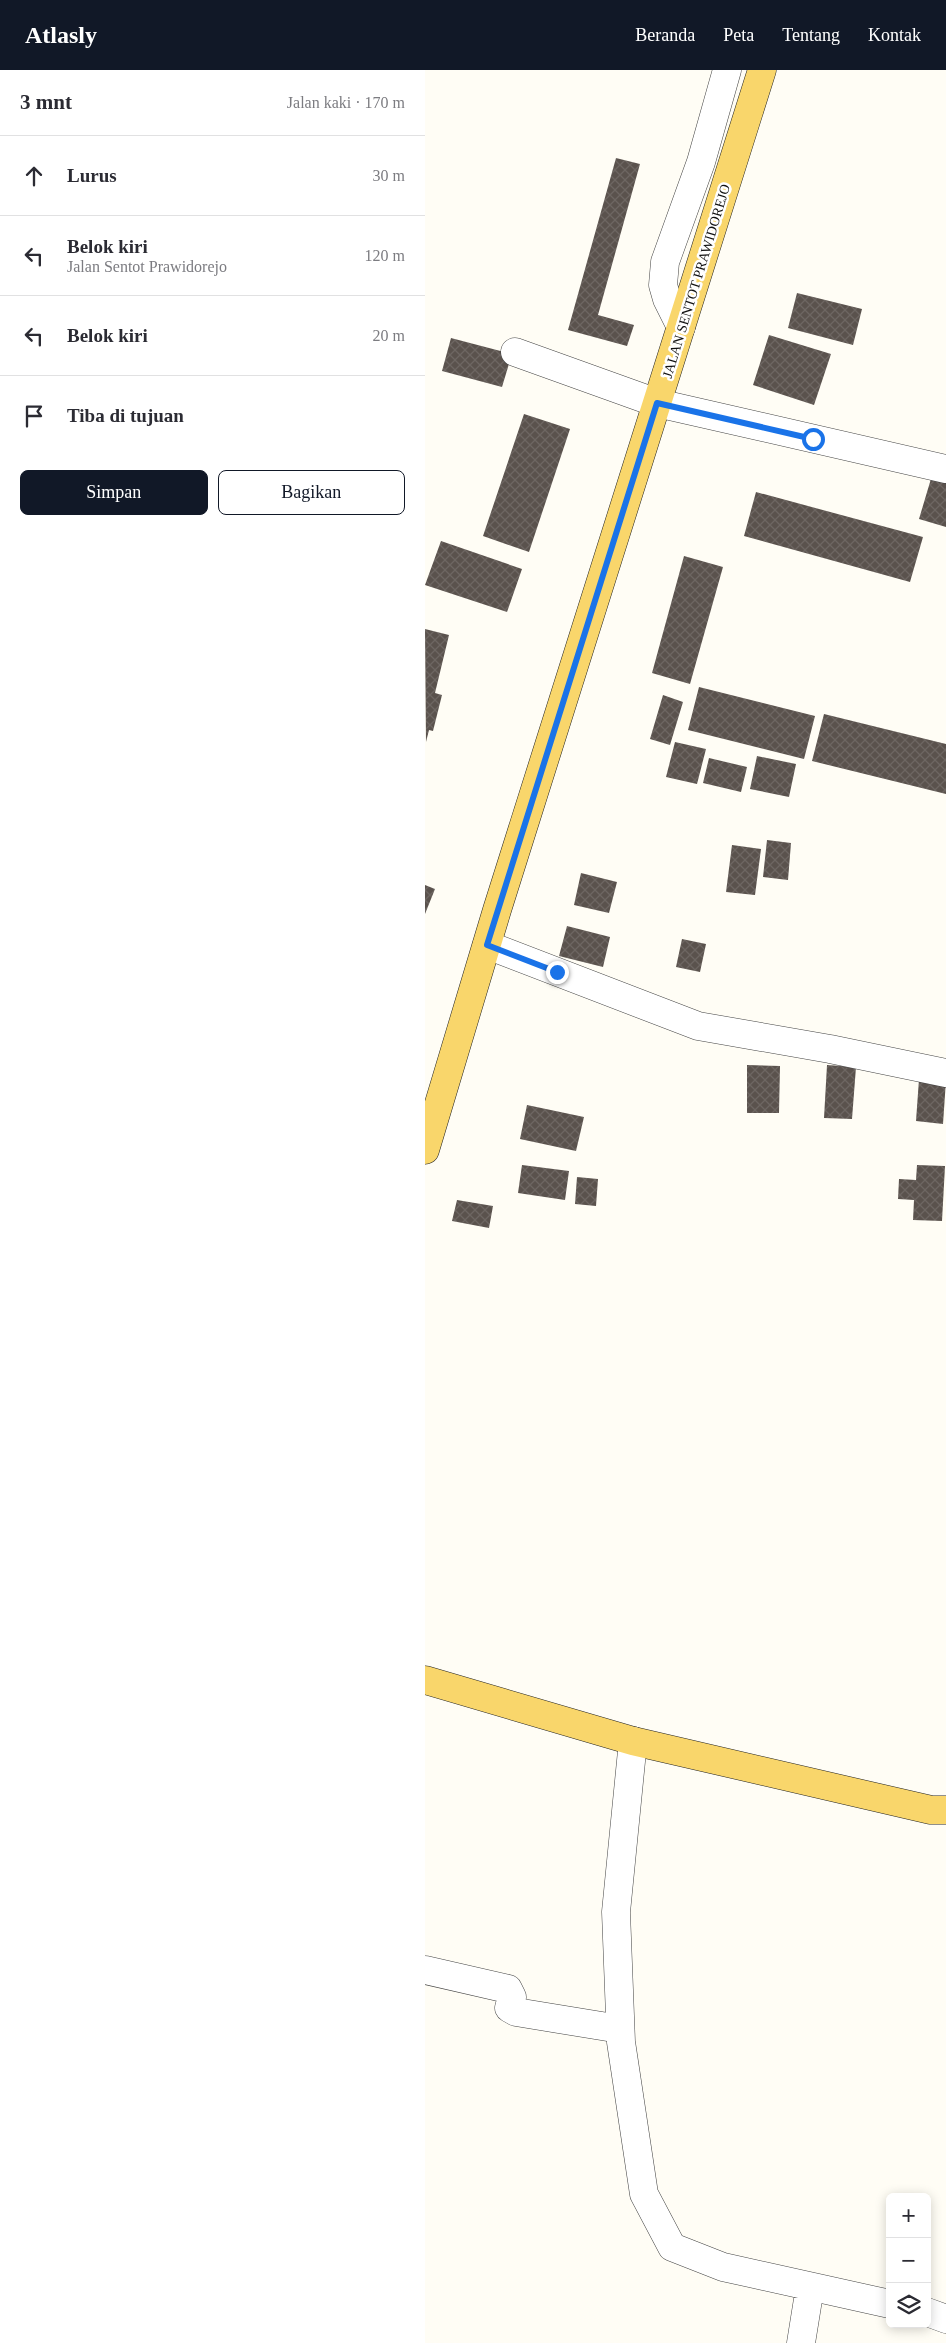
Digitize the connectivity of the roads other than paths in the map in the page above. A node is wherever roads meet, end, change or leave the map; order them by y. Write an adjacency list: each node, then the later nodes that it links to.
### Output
1 (727, 70): 3 (street)
2 (762, 70): 3 (main road, JALAN SENTOT PRAWIDOREJO)
3 (681, 327): 5 (main road, JALAN SENTOT PRAWIDOREJO)
4 (515, 352): 5 (street)
5 (657, 403): 6 (street); 7 (main road, JALAN SENTOT PRAWIDOREJO)
6 (946, 469)
7 (487, 945): 8 (street); 9 (main road, JALAN SENTOT PRAWIDOREJO)
8 (946, 1073)
9 (425, 1150)
10 (425, 1680): 11 (main road)
11 (633, 1741): 12 (main road); 14 (street)
12 (946, 1810)
13 (425, 1970): 14 (street)
14 (620, 2029): 15 (street)
15 (810, 2287): 16 (street); 19 (street)
16 (886, 2303)
17 (931, 2313): 18 (street)
18 (946, 2319)
19 (801, 2343)

